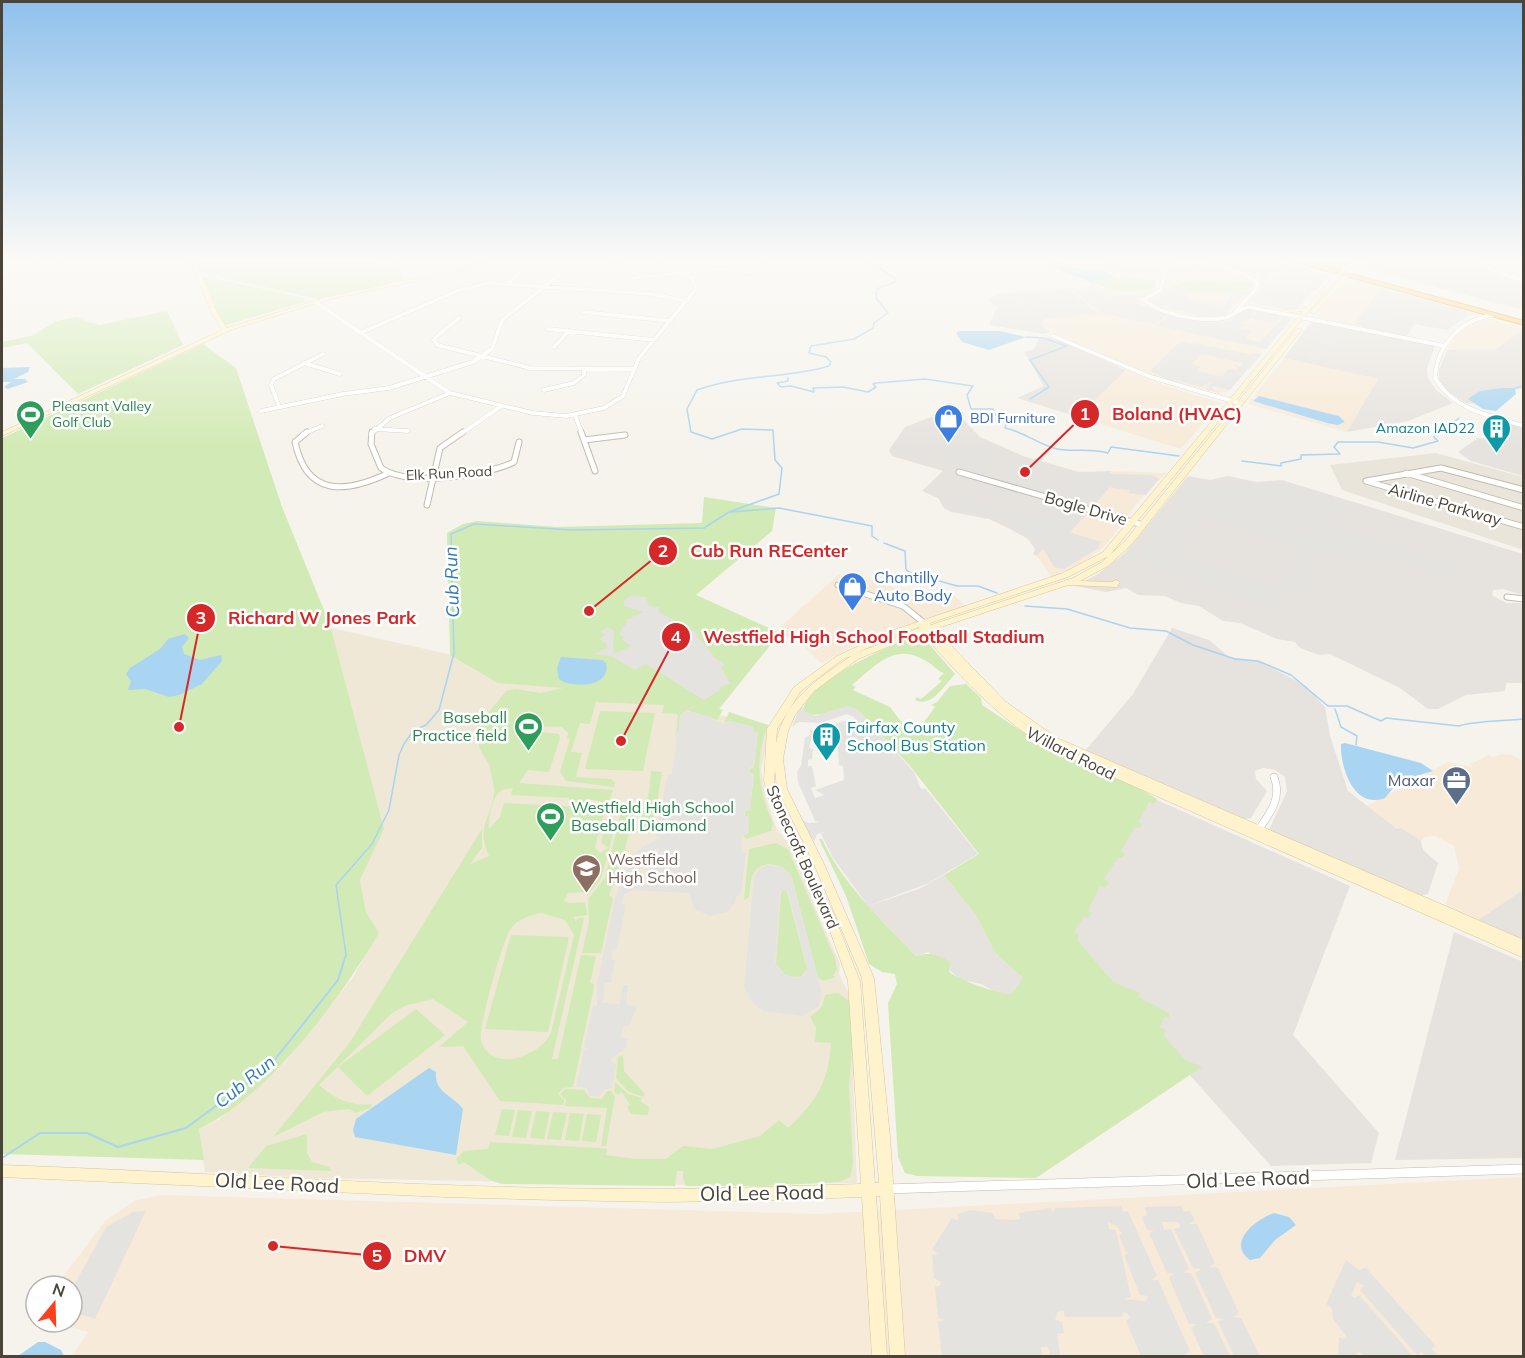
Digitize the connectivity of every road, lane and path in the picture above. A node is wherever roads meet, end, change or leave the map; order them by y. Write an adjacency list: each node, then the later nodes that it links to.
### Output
1 (220, 322): 12 (main road)
2 (250, 322): 12 (main road)
3 (345, 322): 14 (street)
4 (393, 322): 14 (street)
5 (454, 322): 20 (street)
6 (501, 322): 20 (street)
7 (669, 322): 16 (street)
8 (1301, 322): 28 (main road, Stonecroft Boulevard)
9 (1331, 322): 18 (street)
10 (1465, 322): 18 (street)
11 (548, 328): 13 (street)
12 (225, 330): 37 (main road)
13 (569, 331): 16 (street); 17 (street)
14 (360, 333): 25 (street)
15 (1053, 336): 28 (street)
16 (654, 340): 23 (street)
17 (554, 346)
18 (1445, 346): 34 (street)
19 (322, 354): 21 (street)
20 (482, 357): 22 (street); 25 (street)
21 (303, 363): 24 (street); 29 (street)
22 (584, 368): 23 (street); 26 (street)
23 (635, 369): 32 (street)
24 (340, 374)
25 (425, 377): 27 (street); 29 (street)
26 (544, 390)
27 (450, 393): 30 (street); 35 (street)
28 (1237, 400): 49 (main road, Stonecroft Boulevard); 49 (main road, Stonecroft Boulevard)
29 (279, 406): 31 (street)
30 (501, 406): 32 (street); 45 (street)
31 (261, 411)
32 (576, 415): 39 (street)
33 (322, 426): 43 (street)
34 (1524, 426)
35 (374, 429): 36 (street); 43 (street, Elk Run Road)
36 (408, 431)
37 (2, 434)
38 (625, 435): 39 (street)
39 (584, 440): 41 (street)
40 (519, 442): 45 (street, Elk Run Road)
41 (596, 471)
42 (959, 472): 49 (street, Bogle Drive)
43 (389, 473): 45 (street, Elk Run Road)
44 (1406, 473): 46 (street); 48 (street); 50 (street, Airline Parkway)
45 (433, 476): 47 (street)
46 (1524, 490)
47 (427, 505)
48 (1524, 508)
49 (1139, 523): 52 (main road, Stonecroft Boulevard); 56 (main road, Stonecroft Boulevard)
50 (1524, 527)
51 (1116, 582): 52 (main road)
52 (1067, 583): 56 (main road, Stonecroft Boulevard)
53 (838, 585): 56 (street)
54 (1507, 597): 55 (street)
55 (1524, 599)
56 (926, 626): 58 (main road, Willard Road); 63 (main road, Stonecroft Boulevard); 64 (main road, Stonecroft Boulevard)
57 (1274, 777): 58 (street)
58 (1257, 833): 59 (main road, Willard Road); 60 (main road, Willard Road)
59 (1524, 945)
60 (1524, 954)
61 (1524, 1169): 63 (street, Old Lee Road)
62 (2, 1171): 64 (main road, Old Lee Road)
63 (886, 1189): 64 (main road, Old Lee Road); 66 (main road, Stonecroft Boulevard)
64 (867, 1190): 65 (main road, Stonecroft Boulevard)
65 (880, 1356)
66 (898, 1356)

